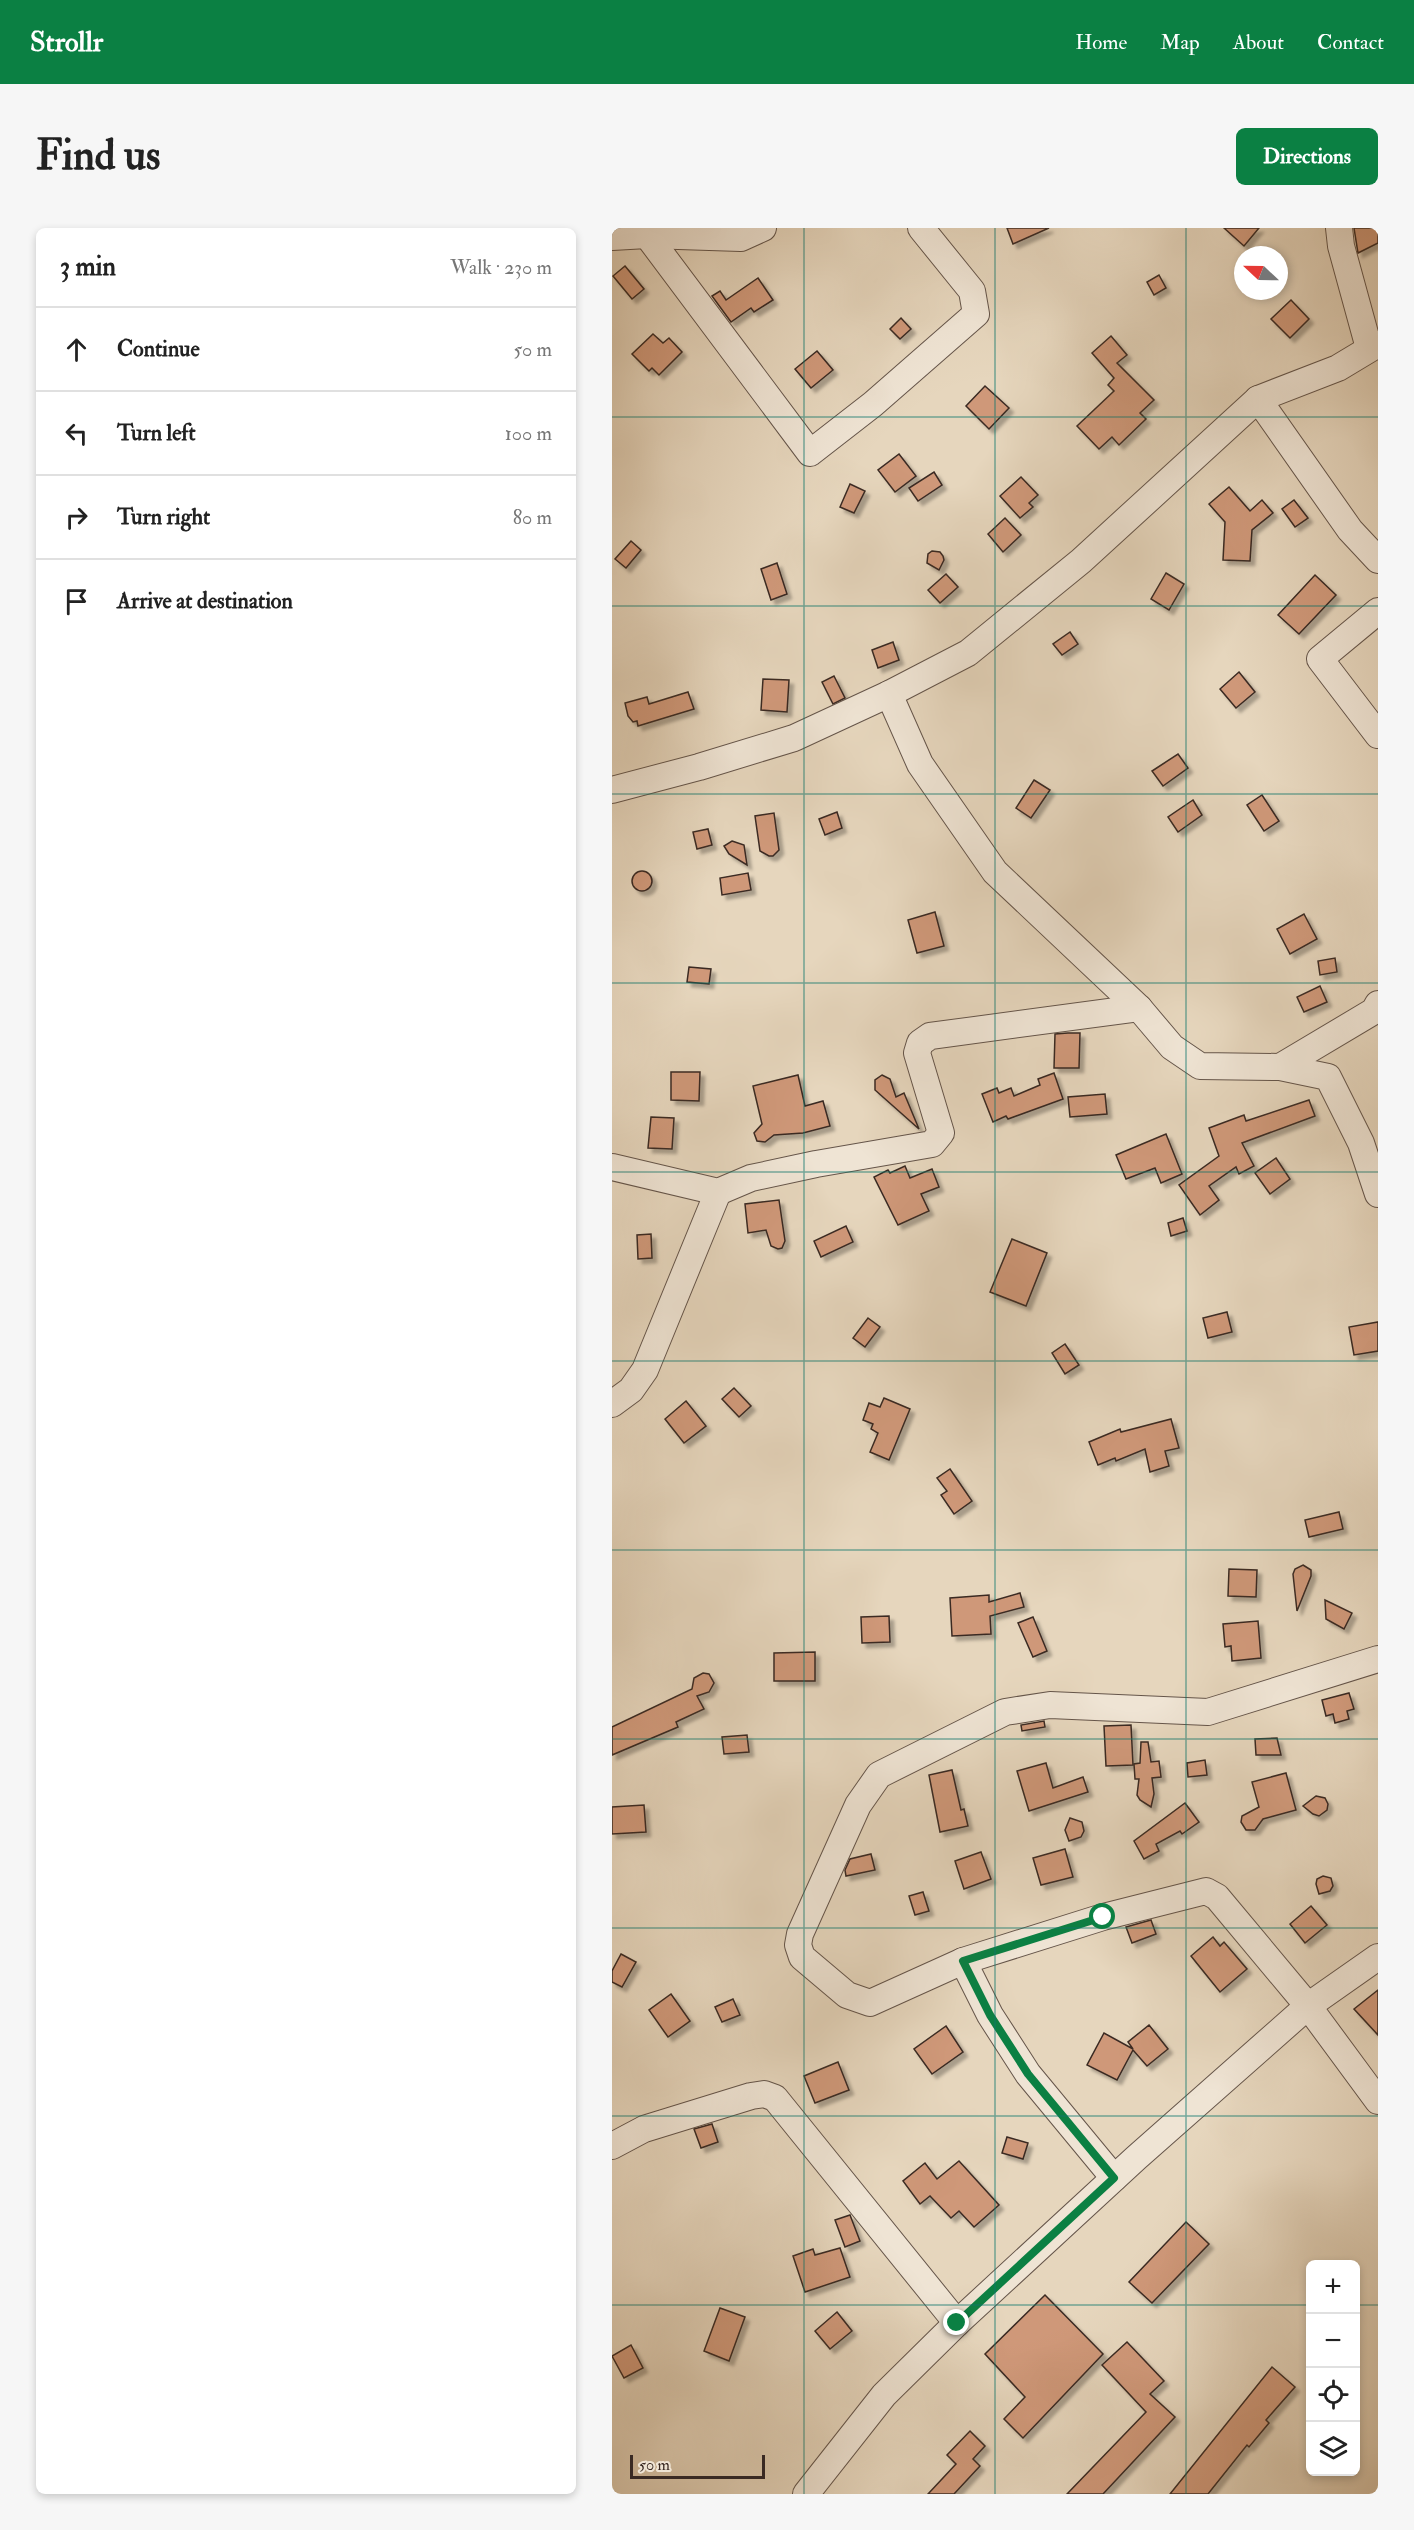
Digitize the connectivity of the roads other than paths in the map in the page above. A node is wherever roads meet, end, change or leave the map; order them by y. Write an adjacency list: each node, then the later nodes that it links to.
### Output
1 (763, 228): 4 (street)
2 (921, 228): 4 (street)
3 (1340, 228): 6 (street)
4 (647, 235): 5 (street)
5 (612, 237)
6 (1373, 346): 7 (street)
7 (1258, 399): 8 (street); 10 (street)
8 (1378, 560)
9 (1378, 611): 11 (street)
10 (889, 694): 12 (street); 14 (street)
11 (1378, 735)
12 (612, 790)
13 (1378, 1004): 15 (street)
14 (1139, 1008): 15 (street); 17 (street)
15 (1280, 1067): 18 (street)
16 (612, 1167): 17 (street)
17 (718, 1192): 19 (street)
18 (1378, 1194)
19 (612, 1404)
20 (1378, 1659): 22 (street)
21 (1378, 1957): 23 (street)
22 (963, 1961): 23 (street); 26 (street)
23 (1308, 2006): 24 (street); 26 (street)
24 (1378, 2101)
25 (612, 2146): 27 (street)
26 (1114, 2178): 27 (street)
27 (957, 2323): 28 (street)
28 (806, 2494)

